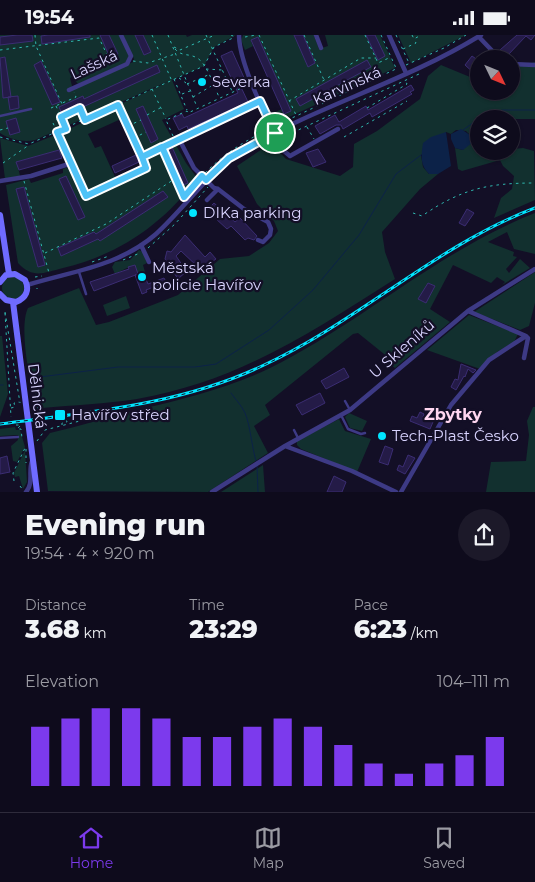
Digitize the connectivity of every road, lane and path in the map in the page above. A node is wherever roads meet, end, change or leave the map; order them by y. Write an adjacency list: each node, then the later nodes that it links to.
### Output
1 (35, 35): 25 (path)
2 (90, 35): 24 (path)
3 (122, 35): 36 (street, Lašská)
4 (152, 35): 34 (path)
5 (168, 35): 26 (path)
6 (206, 35): 22 (path)
7 (215, 35): 22 (path)
8 (231, 35): 20 (path)
9 (256, 35): 20 (path)
10 (259, 35): 68 (path)
11 (304, 35): 54 (path)
12 (316, 35): 27 (street)
13 (364, 35): 35 (path)
14 (381, 35): 33 (path)
15 (389, 35): 42 (street)
16 (396, 35): 29 (path)
17 (412, 35): 23 (path)
18 (421, 35): 23 (path)
19 (466, 35): 37 (path)
20 (239, 36): 28 (path); 58 (street)
21 (480, 36): 31 (street); 43 (street, Karvinská)
22 (208, 38): 26 (path); 28 (path)
23 (414, 39): 29 (path)
24 (92, 40): 25 (path); 46 (path)
25 (36, 46): 30 (path); 70 (path)
26 (173, 47): 32 (path); 41 (path)
27 (322, 47)
28 (213, 49): 41 (path); 47 (path)
29 (403, 49): 38 (path)
30 (0, 50)
31 (492, 50)
32 (175, 54): 34 (path); 50 (path)
33 (391, 57): 35 (path); 45 (path)
34 (162, 58): 36 (path); 53 (path)
35 (376, 58): 54 (path)
36 (131, 60): 46 (street, Lašská)
37 (414, 62): 38 (path); 43 (path)
38 (409, 64): 42 (path)
39 (520, 64): 40 (street)
40 (535, 65)
41 (204, 66): 44 (path); 50 (path)
42 (402, 66): 45 (path); 48 (street)
43 (417, 68): 48 (street, Karvinská); 56 (path)
44 (206, 69): 47 (path); 51 (path)
45 (397, 69): 81 (path)
46 (114, 70): 60 (street, Lašská)
47 (223, 70): 49 (path)
48 (406, 73): 97 (street, Karvinská)
49 (225, 74): 55 (path); 63 (path)
50 (183, 75): 52 (path); 57 (path)
51 (209, 75): 55 (path); 57 (path)
52 (177, 78): 53 (path); 57 (path)
53 (172, 79): 61 (path); 64 (path)
54 (324, 80): 68 (path)
55 (211, 81): 59 (path)
56 (406, 81): 76 (path); 89 (path)
57 (187, 83): 62 (path)
58 (252, 83): 63 (path); 67 (street)
59 (213, 85): 65 (path); 66 (path)
60 (71, 89): 70 (path)
61 (152, 89): 71 (path); 74 (path)
62 (190, 91): 64 (path); 65 (path)
63 (232, 92): 66 (path)
64 (180, 95): 78 (path)
65 (193, 97): 75 (path)
66 (219, 98): 75 (path)
67 (260, 101): 90 (street); 102 (street)
68 (289, 101): 81 (path)
69 (407, 101): 99 (path)
70 (62, 104): 72 (path)
71 (118, 105): 84 (path); 88 (path)
72 (56, 106): 73 (path); 82 (path)
73 (51, 108)
74 (161, 108): 79 (path); 86 (path)
75 (198, 108): 78 (path)
76 (367, 108)
77 (31, 109): 80 (lane)
78 (187, 111): 86 (path)
79 (147, 115)
80 (0, 116)
81 (296, 116): 90 (path)
82 (61, 117): 83 (path); 84 (path); 92 (path)
83 (56, 120)
84 (85, 120): 92 (path)
85 (141, 120): 88 (path)
86 (166, 120): 102 (path)
87 (53, 123): 95 (path)
88 (128, 126): 100 (path)
89 (307, 126): 101 (path); 103 (path)
90 (272, 127): 97 (street); 112 (path)
91 (8, 128): 94 (path)
92 (66, 129): 95 (path)
93 (338, 129): 103 (street)
94 (0, 130)
95 (57, 132): 104 (path); 106 (path)
96 (146, 132): 100 (path)
97 (275, 133): 101 (street); 112 (street, Karvinská)
98 (0, 137): 104 (path)
99 (344, 137)
100 (133, 138): 107 (path)
101 (278, 139): 103 (street)
102 (178, 140): 105 (street); 112 (street)
103 (315, 141)
104 (29, 144): 108 (path)
105 (162, 147): 107 (street); 111 (path)
106 (67, 153): 109 (street)
107 (142, 157): 114 (path)
108 (3, 163)
109 (72, 163): 110 (street); 114 (street)
110 (23, 177): 113 (street); 125 (path)
111 (176, 178): 118 (path); 125 (path)
112 (204, 178): 116 (path); 117 (street); 124 (street, Karvinská)
113 (0, 181)
114 (80, 182)
115 (535, 183): 120 (path)
116 (191, 189)
117 (218, 189): 119 (street); 123 (street)
118 (188, 193)
119 (207, 199)
120 (413, 213)
121 (0, 215): 122 (street)
122 (1, 234): 131 (street)
123 (258, 240)
124 (141, 245): 128 (street); 130 (street, Karvinská)
125 (45, 253): 132 (path)
126 (115, 254): 127 (path)
127 (91, 262)
128 (149, 263)
129 (535, 269): 138 (street, U Skleníků)
130 (79, 272): 134 (street, Karvinská); 136 (lane)
131 (9, 274): 133 (street); 134 (street)
132 (35, 276)
133 (0, 282)
134 (27, 285): 137 (street)
135 (0, 294): 137 (street)
136 (86, 294)
137 (13, 302): 141 (street, Dělnická)
138 (468, 311): 139 (street); 144 (street, U Skleníků)
139 (526, 336): 140 (street); 168 (street)
140 (524, 358)
141 (24, 401): 143 (path); 143 (path); 145 (path); 153 (street, Dělnická)
142 (345, 401): 144 (lane)
143 (11, 408): 148 (path)
144 (350, 410): 147 (street, U Skleníků)
145 (39, 413)
146 (102, 414): 151 (path)
147 (341, 415): 154 (lane); 158 (street, U Skleníků)
148 (11, 417)
149 (66, 419): 151 (path)
150 (16, 425): 153 (path)
151 (62, 425): 157 (path)
152 (294, 430): 158 (lane)
153 (26, 432): 160 (street, Dělnická)
154 (366, 433)
155 (18, 437): 156 (lane)
156 (0, 438)
157 (36, 438)
158 (298, 438): 159 (street, U Skleníků)
159 (285, 445): 166 (street, U Skleníků); 167 (street)
160 (32, 460): 164 (street); 165 (street, Dělnická)
161 (27, 469): 162 (path)
162 (14, 481)
163 (20, 487): 164 (path)
164 (25, 490)
165 (37, 492)
166 (212, 492)
167 (396, 492)
168 (401, 492)

